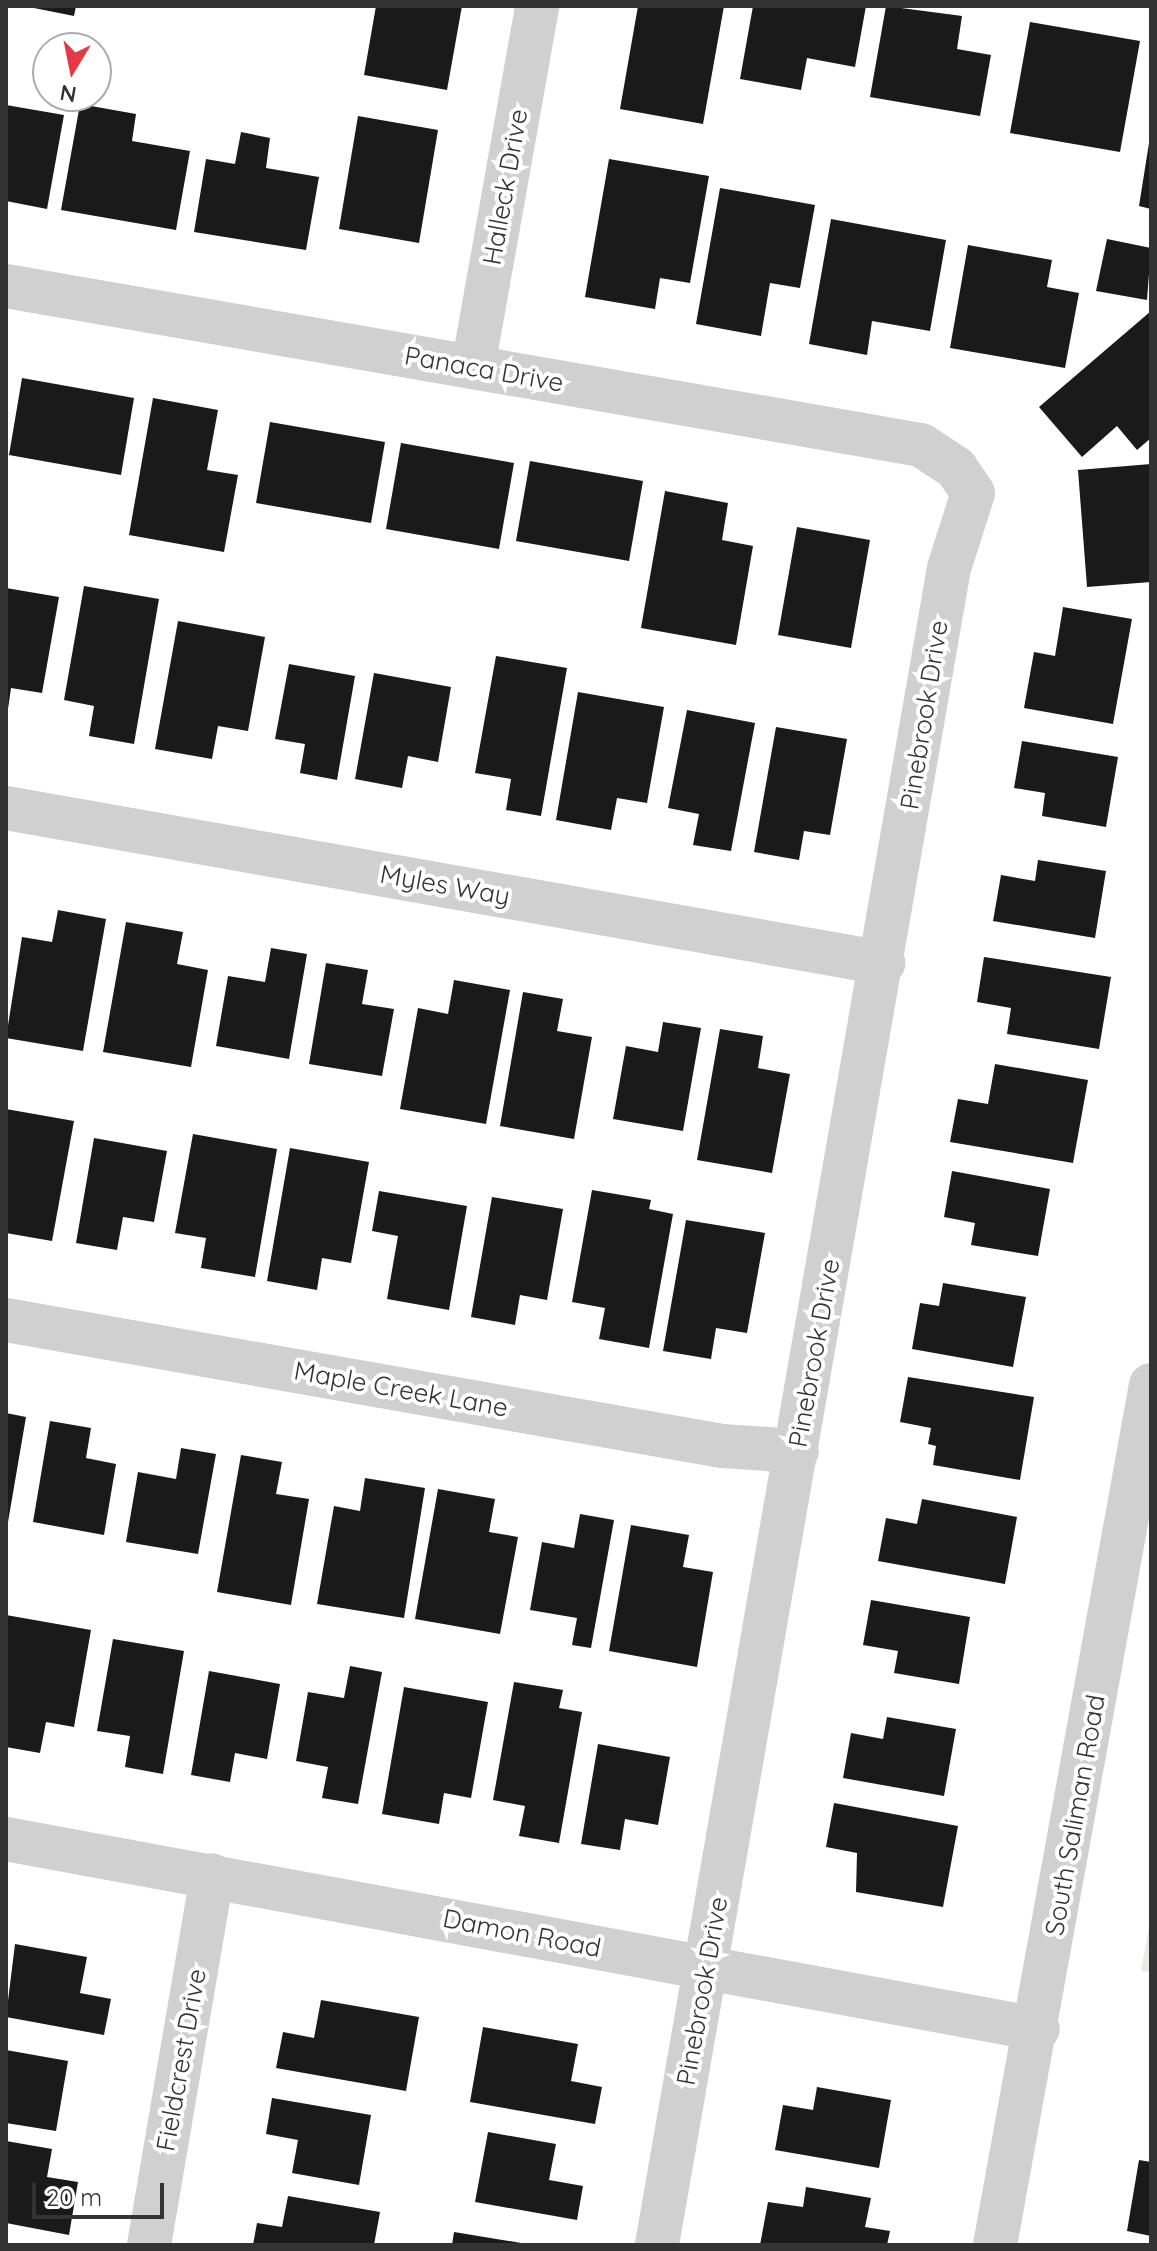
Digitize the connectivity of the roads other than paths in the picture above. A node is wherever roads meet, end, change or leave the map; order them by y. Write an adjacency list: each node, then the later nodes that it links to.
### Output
1 (537, 6): 3 (street, Halleck Drive)
2 (6, 286): 3 (street, Panaca Drive)
3 (473, 367): 4 (street, Panaca Drive)
4 (956, 468): 6 (street, Pinebrook Drive)
5 (6, 808): 6 (street, Myles Way)
6 (883, 963): 9 (street, Pinebrook Drive)
7 (6, 1320): 9 (street, Maple Creek Lane)
8 (1151, 1385): 13 (street, South Saliman Road)
9 (797, 1451): 12 (street, Pinebrook Drive)
10 (6, 1839): 11 (street, Damon Road)
11 (212, 1875): 12 (street, Damon Road); 14 (street, Fieldcrest Drive)
12 (706, 1967): 13 (street, Damon Road); 15 (street, Pinebrook Drive)
13 (1038, 2029): 16 (street, South Saliman Road)
14 (149, 2245)
15 (657, 2245)
16 (995, 2245)

